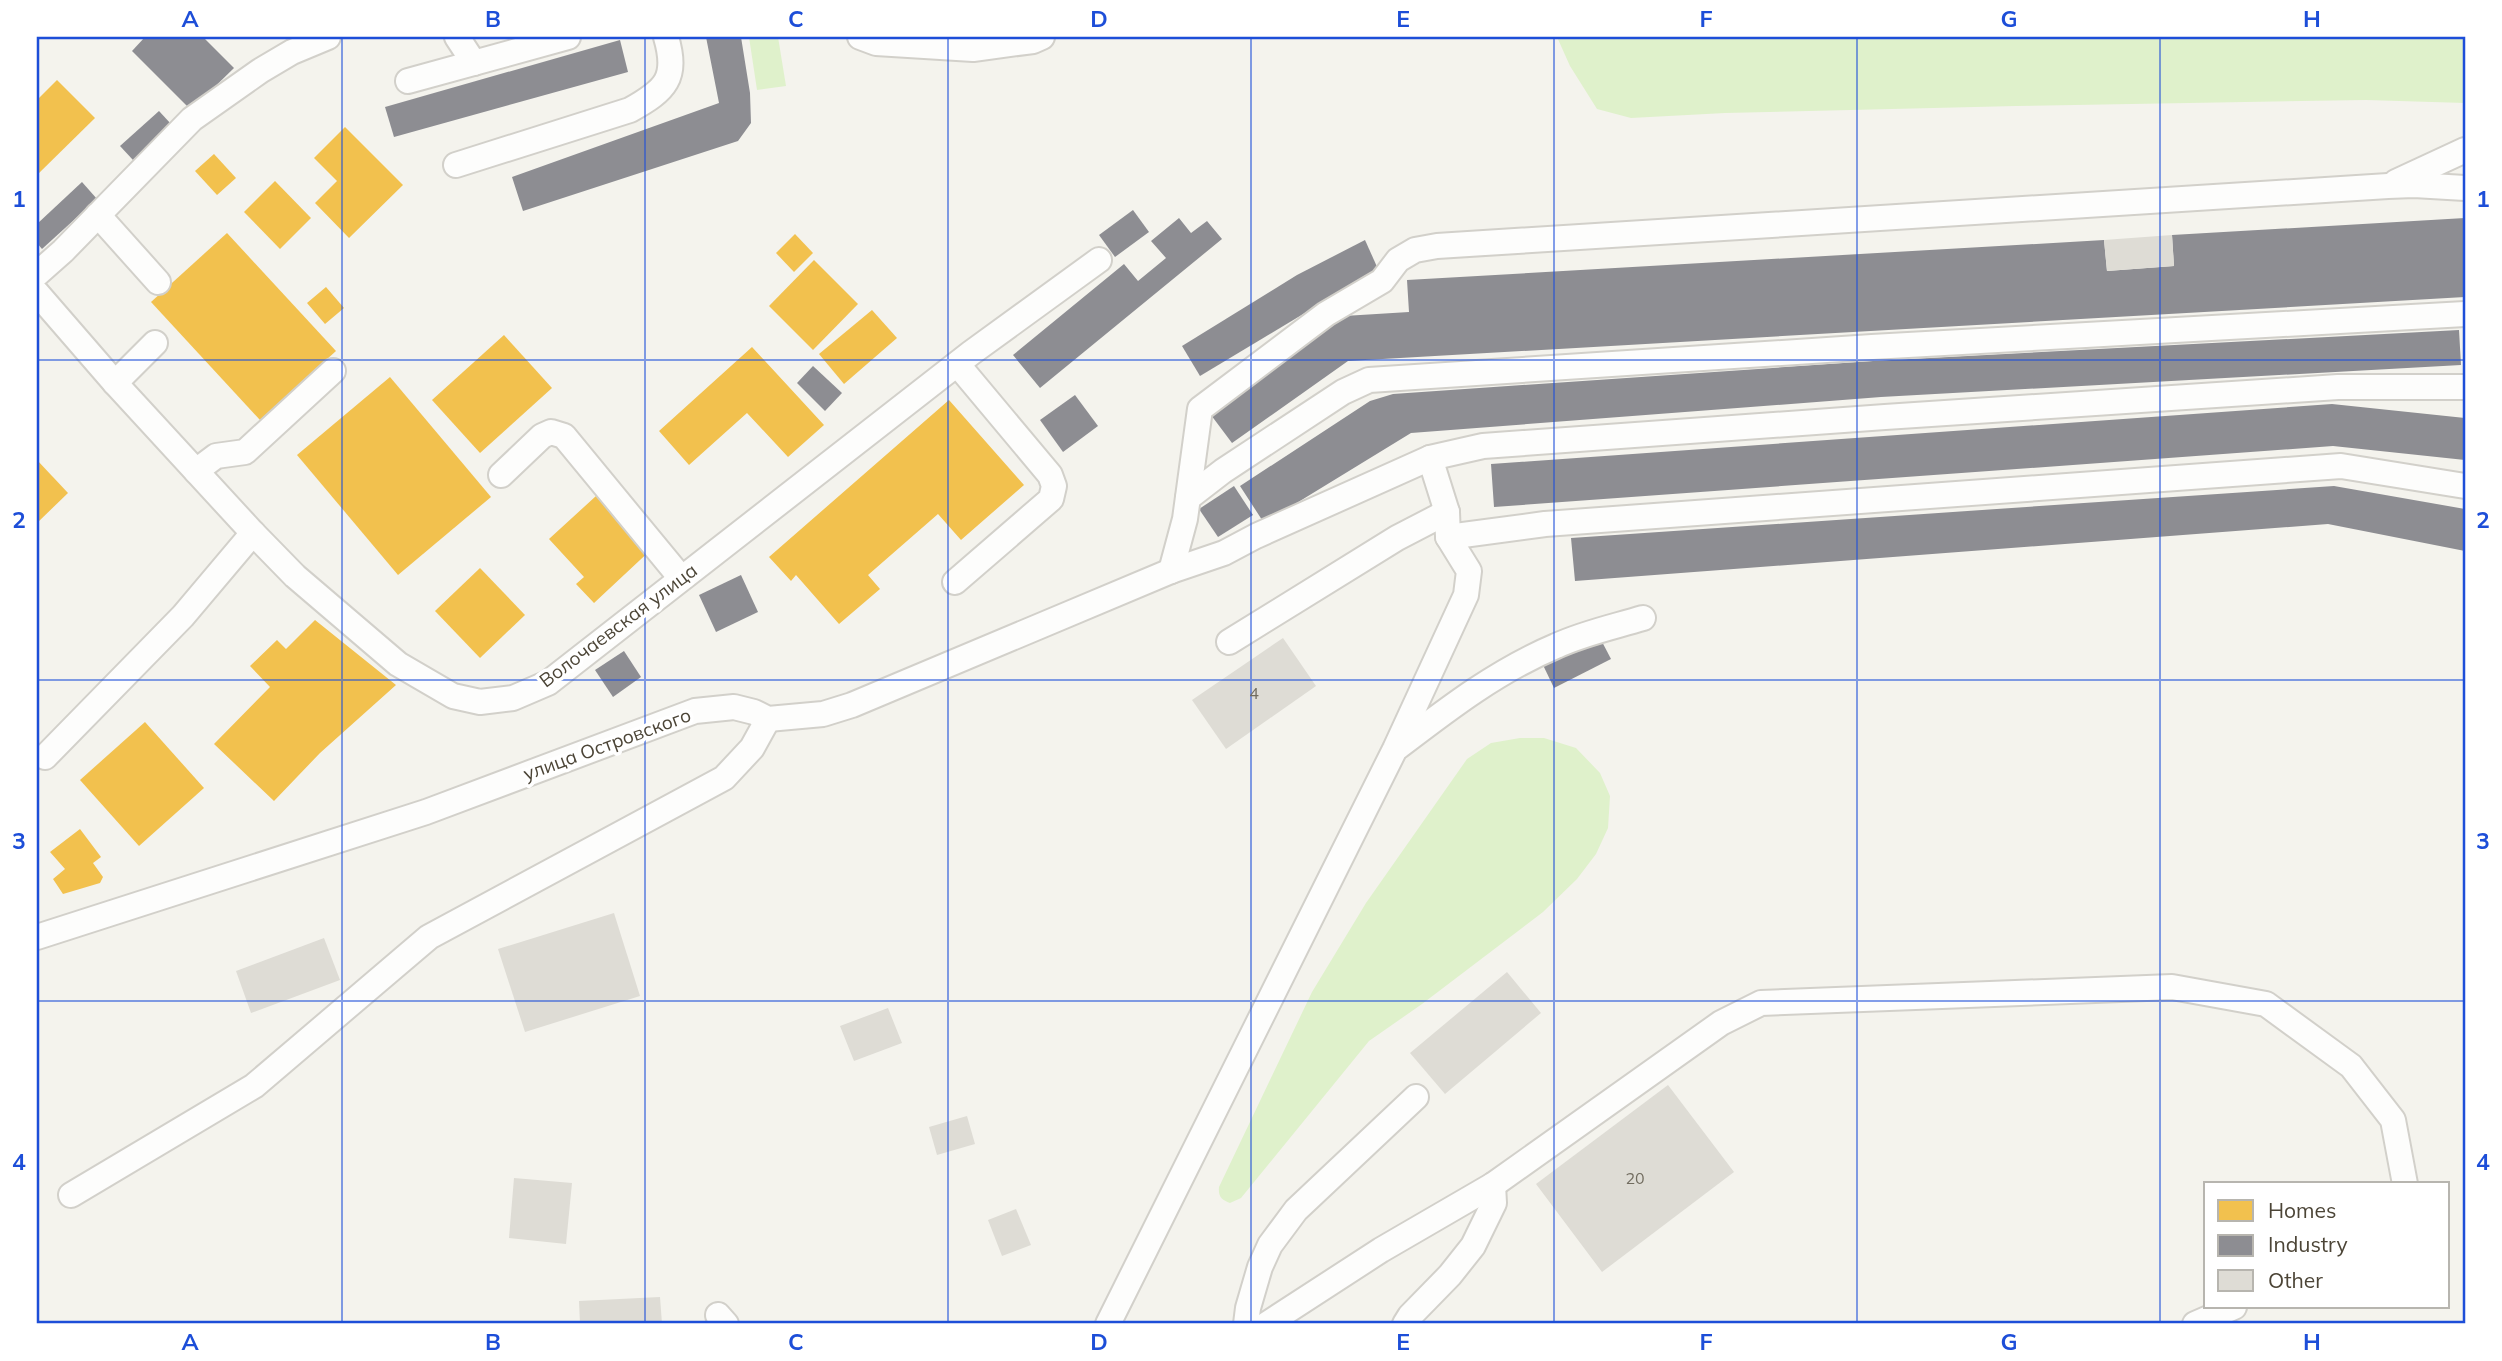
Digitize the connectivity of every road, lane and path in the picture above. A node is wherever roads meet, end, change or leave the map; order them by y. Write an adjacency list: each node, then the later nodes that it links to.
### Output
1 (328, 37): 13 (lane)
2 (457, 37): 7 (lane)
3 (568, 37): 7 (lane)
4 (666, 37): 10 (lane)
5 (860, 37): 6 (lane)
6 (1041, 37)
7 (474, 63): 8 (lane)
8 (408, 81)
9 (2465, 150): 11 (lane)
10 (456, 165)
11 (2388, 186): 12 (lane); 28 (lane)
12 (2465, 188)
13 (98, 215): 15 (lane); 16 (lane)
14 (1099, 260): 20 (lane, Волочаевская улица)
15 (37, 274)
16 (158, 282)
17 (37, 293): 22 (lane, Волочаевская улица)
18 (2465, 314): 28 (lane)
19 (155, 343): 22 (lane)
20 (958, 365): 33 (lane, Волочаевская улица); 34 (lane)
21 (333, 371): 25 (lane)
22 (115, 383): 25 (lane, Волочаевская улица)
23 (2465, 387): 24 (lane, улица Островского)
24 (1430, 458): 29 (lane); 32 (lane, улица Островского)
25 (196, 471): 30 (lane, Волочаевская улица)
26 (501, 475): 33 (lane)
27 (2465, 486): 31 (lane)
28 (1188, 498): 32 (lane)
29 (1447, 512): 31 (lane); 36 (lane)
30 (253, 533): 33 (lane, Волочаевская улица); 39 (lane)
31 (1448, 537): 38 (lane)
32 (1171, 571): 37 (lane, улица Островского)
33 (681, 578)
34 (956, 582)
35 (1643, 618): 38 (lane)
36 (1229, 642)
37 (768, 719): 40 (lane, улица Островского); 44 (lane)
38 (1395, 749): 46 (lane)
39 (45, 757)
40 (37, 937)
41 (1416, 1097): 47 (lane)
42 (2406, 1182): 43 (lane)
43 (1493, 1185): 48 (lane); 49 (lane)
44 (71, 1195)
45 (2232, 1308): 50 (lane)
46 (1108, 1324)
47 (1246, 1324)
48 (1267, 1324)
49 (1405, 1324)
50 (2195, 1324)

